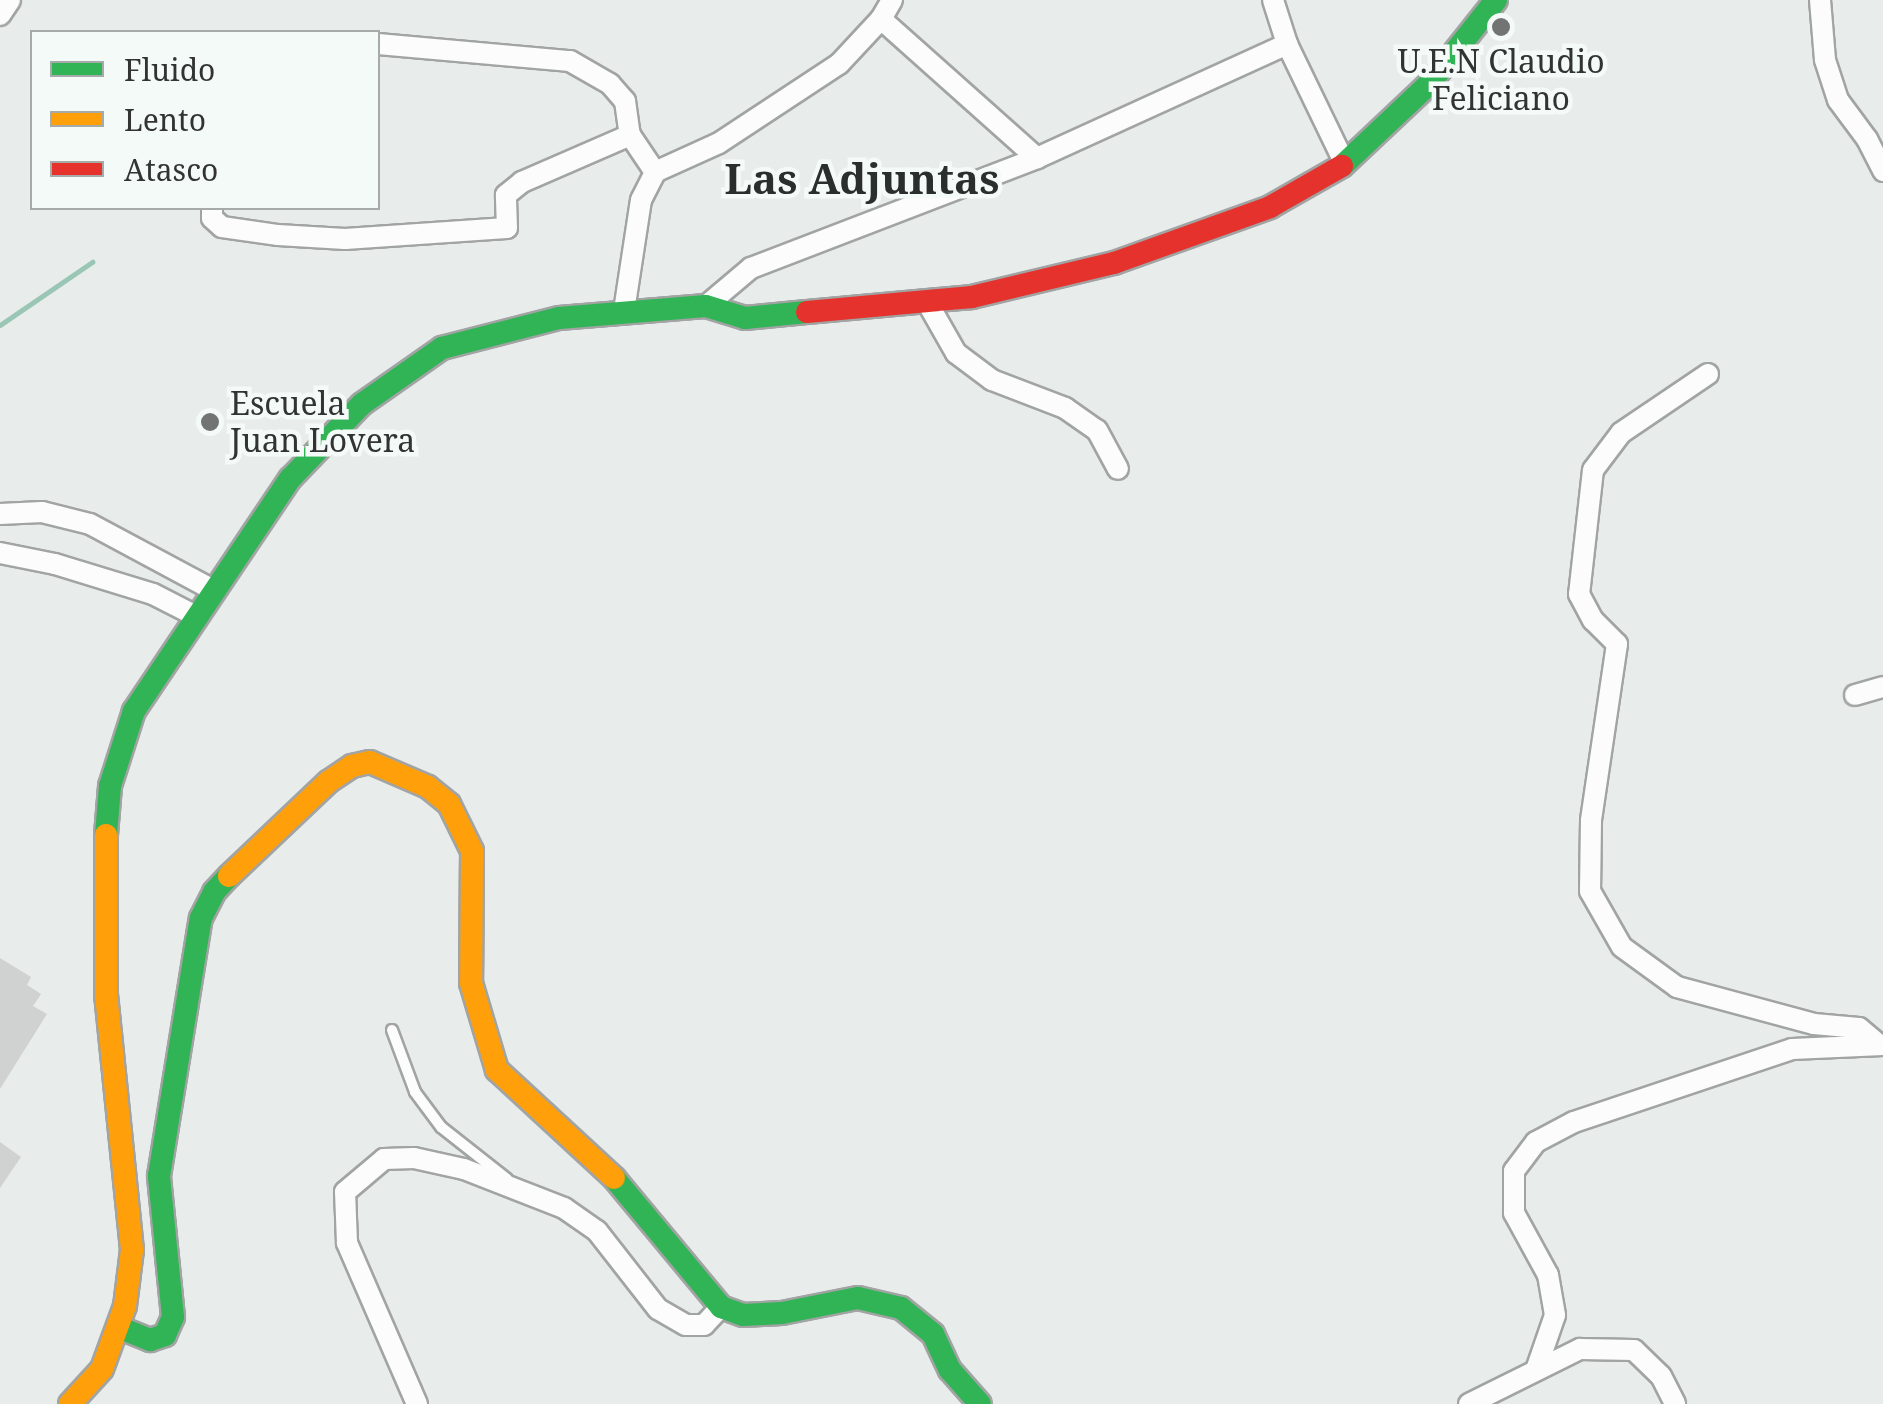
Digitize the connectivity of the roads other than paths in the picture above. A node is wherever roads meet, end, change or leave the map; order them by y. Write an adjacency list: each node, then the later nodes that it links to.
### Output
1 (10, 0): 6 (street)
2 (892, 0): 7 (street)
3 (1273, 0): 9 (street)
4 (1496, 0): 12 (street)
5 (1820, 0): 13 (street)
6 (0, 15)
7 (881, 19): 11 (street); 14 (street)
8 (380, 44): 10 (street)
9 (1287, 44): 11 (street); 12 (street)
10 (630, 135): 14 (street); 15 (street)
11 (1036, 158): 17 (street)
12 (1345, 164): 16 (street)
13 (1883, 171)
14 (655, 172): 18 (street)
15 (212, 210)
16 (927, 302): 17 (street); 20 (street)
17 (706, 306): 18 (street)
18 (624, 311): 23 (street)
19 (1708, 374): 28 (street)
20 (1118, 468)
21 (0, 514): 23 (street)
22 (0, 553): 24 (street)
23 (212, 590): 24 (street)
24 (196, 616): 31 (street)
25 (1883, 687): 26 (street)
26 (1855, 695)
27 (392, 1030): 29 (lane)
28 (1881, 1045): 32 (street)
29 (523, 1192): 30 (street); 34 (street)
30 (721, 1307): 31 (street); 35 (street)
31 (118, 1326): 33 (street)
32 (1536, 1370): 36 (street); 37 (street)
33 (70, 1404)
34 (417, 1404)
35 (980, 1404)
36 (1470, 1404)
37 (1675, 1404)

